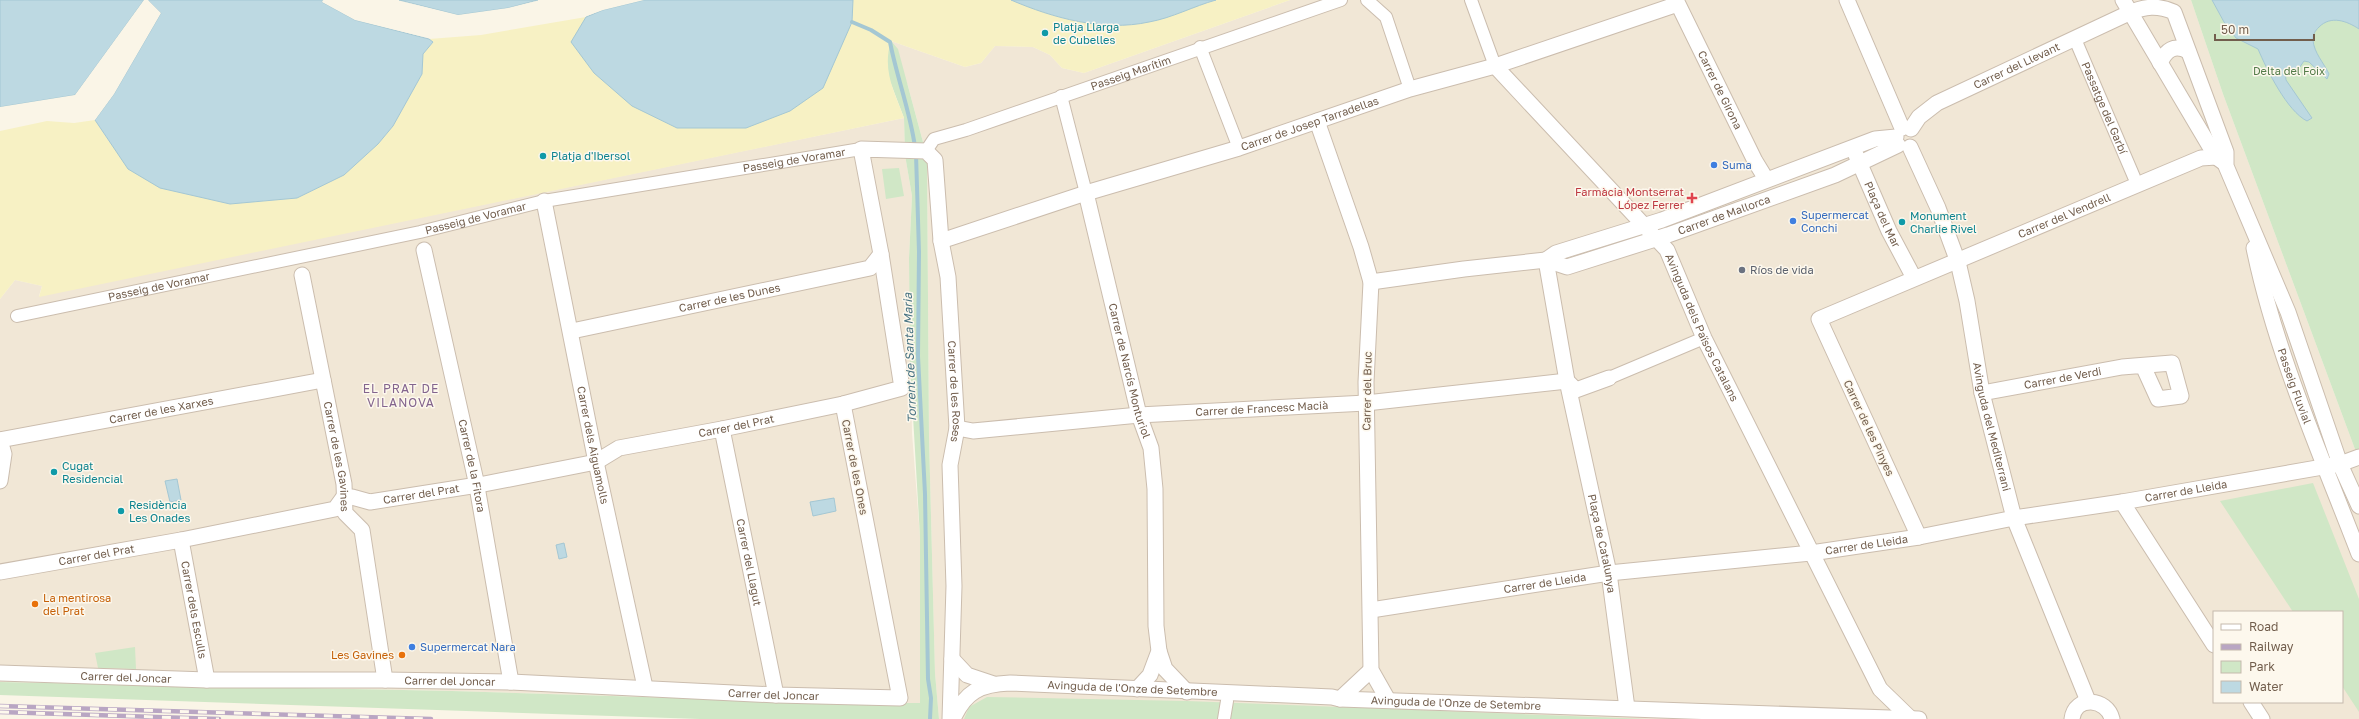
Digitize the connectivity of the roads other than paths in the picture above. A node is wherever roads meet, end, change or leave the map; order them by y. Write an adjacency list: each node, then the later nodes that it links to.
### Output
1 (1341, 0): 8 (street, Passeig Marítim)
2 (1367, 0): 12 (street)
3 (1470, 0): 11 (street, Avinguda dels Països Catalans)
4 (1847, 0): 15 (street, Avinguda del Mediterrani)
5 (1677, 2): 11 (street, Carrer de Josep Tarradellas); 23 (street, Carrer de Girona)
6 (2126, 6): 7 (street, Carrer del Llevant); 9 (street, Passeig Fluvial); 10 (street, Passeig Fluvial)
7 (2075, 39): 15 (street, Carrer del Llevant); 22 (street, Passatge del Garbí)
8 (1200, 47): 13 (street, Passeig Marítim); 16 (street)
9 (2188, 51): 10 (street); 20 (street, Passeig Fluvial)
10 (2160, 63): 20 (street, Passeig Fluvial)
11 (1495, 66): 12 (street, Carrer de Josep Tarradellas); 26 (street, Avinguda dels Països Catalans)
12 (1410, 89): 14 (street, Carrer de Josep Tarradellas)
13 (1061, 96): 19 (street, Passeig Marítim); 24 (street, Carrer de Narcís Monturiol)
14 (1317, 121): 16 (street, Carrer de Josep Tarradellas); 37 (street, Carrer del Bruc)
15 (1904, 137): 17 (street, Carrer de Mallorca); 21 (street, Carrer de Mallorca); 32 (street, Avinguda del Mediterrani)
16 (1239, 148): 24 (street, Carrer de Josep Tarradellas)
17 (1853, 148): 21 (street, Plaça del Mar); 23 (street, Carrer de Mallorca)
18 (861, 150): 19 (street, Passeig de Voramar); 25 (street, Passeig de Voramar); 30 (street, Carrer de les Ones)
19 (927, 154): 28 (street, Carrer de les Roses)
20 (2221, 161): 32 (street, Carrer del Vendrell); 54 (street, Passeig Fluvial)
21 (1860, 163): 27 (street, Carrer de Mallorca); 36 (street, Plaça del Mar)
22 (2134, 177)
23 (1766, 179): 26 (street, Carrer de Mallorca)
24 (1086, 193): 28 (street, Carrer de Josep Tarradellas); 49 (street, Carrer de Narcís Monturiol)
25 (544, 202): 38 (street, Passeig de Voramar); 40 (street, Carrer dels Aiguamolls)
26 (1644, 225): 27 (street, Avinguda dels Països Catalans); 31 (street, Carrer de Mallorca)
27 (1657, 239): 31 (street, Carrer de Mallorca); 41 (street, Avinguda dels Països Catalans)
28 (941, 241): 50 (street, Carrer de les Roses)
29 (424, 250): 57 (street, Carrer de la Fitora)
30 (881, 254): 33 (street); 35 (street, Carrer de les Ones)
31 (1546, 260): 37 (street, Carrer de Mallorca); 45 (street, Plaça de Catalunya)
32 (1958, 262): 36 (street, Carrer del Vendrell); 46 (street, Avinguda del Mediterrani)
33 (870, 268): 35 (street); 40 (street, Carrer de les Dunes)
34 (302, 275): 44 (street, Carrer de les Gavines)
35 (884, 278): 48 (street, Carrer de les Ones)
36 (1914, 278): 39 (street, Carrer del Vendrell)
37 (1371, 282): 47 (street, Carrer del Bruc)
38 (17, 316)
39 (1819, 319): 62 (street, Carrer de les Pinyes)
40 (572, 331): 53 (street, Carrer dels Aiguamolls)
41 (1704, 338): 43 (street); 64 (street, Avinguda dels Països Catalans)
42 (2143, 366): 46 (street, Carrer de Verdi)
43 (1609, 378): 45 (street)
44 (323, 380): 52 (street, Carrer de les Xarxes); 58 (street, Carrer de les Gavines)
45 (1567, 381): 47 (street, Carrer de Francesc Macià); 67 (street, Plaça de Catalunya)
46 (1982, 393): 61 (street, Avinguda del Mediterrani)
47 (1366, 403): 49 (street, Carrer de Francesc Macià); 68 (street, Carrer del Bruc)
48 (843, 404): 51 (street, Carrer del Prat); 83 (street, Carrer de les Ones)
49 (1139, 415): 50 (street, Carrer de Francesc Macià); 70 (street, Carrer de Narcís Monturiol)
50 (957, 428): 71 (street, Carrer de les Roses)
51 (722, 430): 53 (street, Carrer del Prat); 82 (street, Carrer del Llagut)
52 (0, 440): 55 (street)
53 (596, 462): 57 (street, Carrer del Prat); 78 (street, Carrer dels Aiguamolls)
54 (2345, 462): 59 (street, Carrer de Lleida); 60 (street, Passeig Fluvial); 65 (street, Passeig Fluvial)
55 (0, 478): 56 (street)
56 (0, 481)
57 (476, 483): 58 (street, Carrer del Prat); 76 (street, Carrer de la Fitora)
58 (343, 498): 63 (street, Carrer del Prat); 75 (street, Carrer de les Gavines)
59 (2122, 502): 61 (street, Carrer de Lleida); 69 (street)
60 (2359, 506)
61 (2014, 518): 62 (street, Carrer de Lleida); 87 (street, Avinguda del Mediterrani)
62 (1919, 537): 64 (street, Carrer de Lleida)
63 (181, 540): 66 (street, Carrer del Prat); 74 (street, Carrer dels Esculls)
64 (1811, 553): 67 (street, Carrer de Lleida); 81 (street, Avinguda dels Països Catalans)
65 (2359, 554)
66 (0, 572)
67 (1609, 573): 68 (street, Carrer de Lleida); 89 (street, Plaça de Catalunya)
68 (1371, 610): 72 (street, Carrer del Bruc)
69 (2213, 643)
70 (1158, 651): 79 (street, Carrer de Narcís Monturiol); 80 (street, Carrer de Narcís Monturiol)
71 (952, 659): 77 (street, Avinguda de l'Onze de Setembre); 91 (street, Carrer de les Roses)
72 (1372, 670): 84 (street); 85 (street, Carrer del Bruc)
73 (0, 673): 74 (street, Carrer del Joncar)
74 (207, 680): 75 (street, Carrer del Joncar)
75 (385, 680): 76 (street, Carrer del Joncar)
76 (511, 682): 78 (street, Carrer del Joncar)
77 (994, 684): 79 (street, Avinguda de l'Onze de Setembre); 91 (street, Avinguda de l'Onze de Setembre)
78 (645, 687): 82 (street, Carrer del Joncar)
79 (1137, 689): 80 (street, Avinguda de l'Onze de Setembre)
80 (1187, 692): 84 (street, Avinguda de l'Onze de Setembre)
81 (1883, 694): 90 (street); 93 (street, Avinguda dels Països Catalans)
82 (776, 695): 83 (street, Carrer del Joncar)
83 (900, 698)
84 (1340, 699): 85 (street, Avinguda de l'Onze de Setembre)
85 (1388, 700): 89 (street, Avinguda de l'Onze de Setembre)
86 (1227, 701): 92 (street)
87 (2088, 702): 95 (street); 96 (street)
88 (2252, 703): 97 (street)
89 (1627, 708): 90 (street, Avinguda de l'Onze de Setembre)
90 (1872, 716): 93 (street, Avinguda de l'Onze de Setembre)
91 (952, 719)
92 (1224, 719)
93 (1911, 719): 94 (street, Avinguda de l'Onze de Setembre)
94 (1919, 719)
95 (2072, 719)
96 (2112, 719)
97 (2262, 719)

